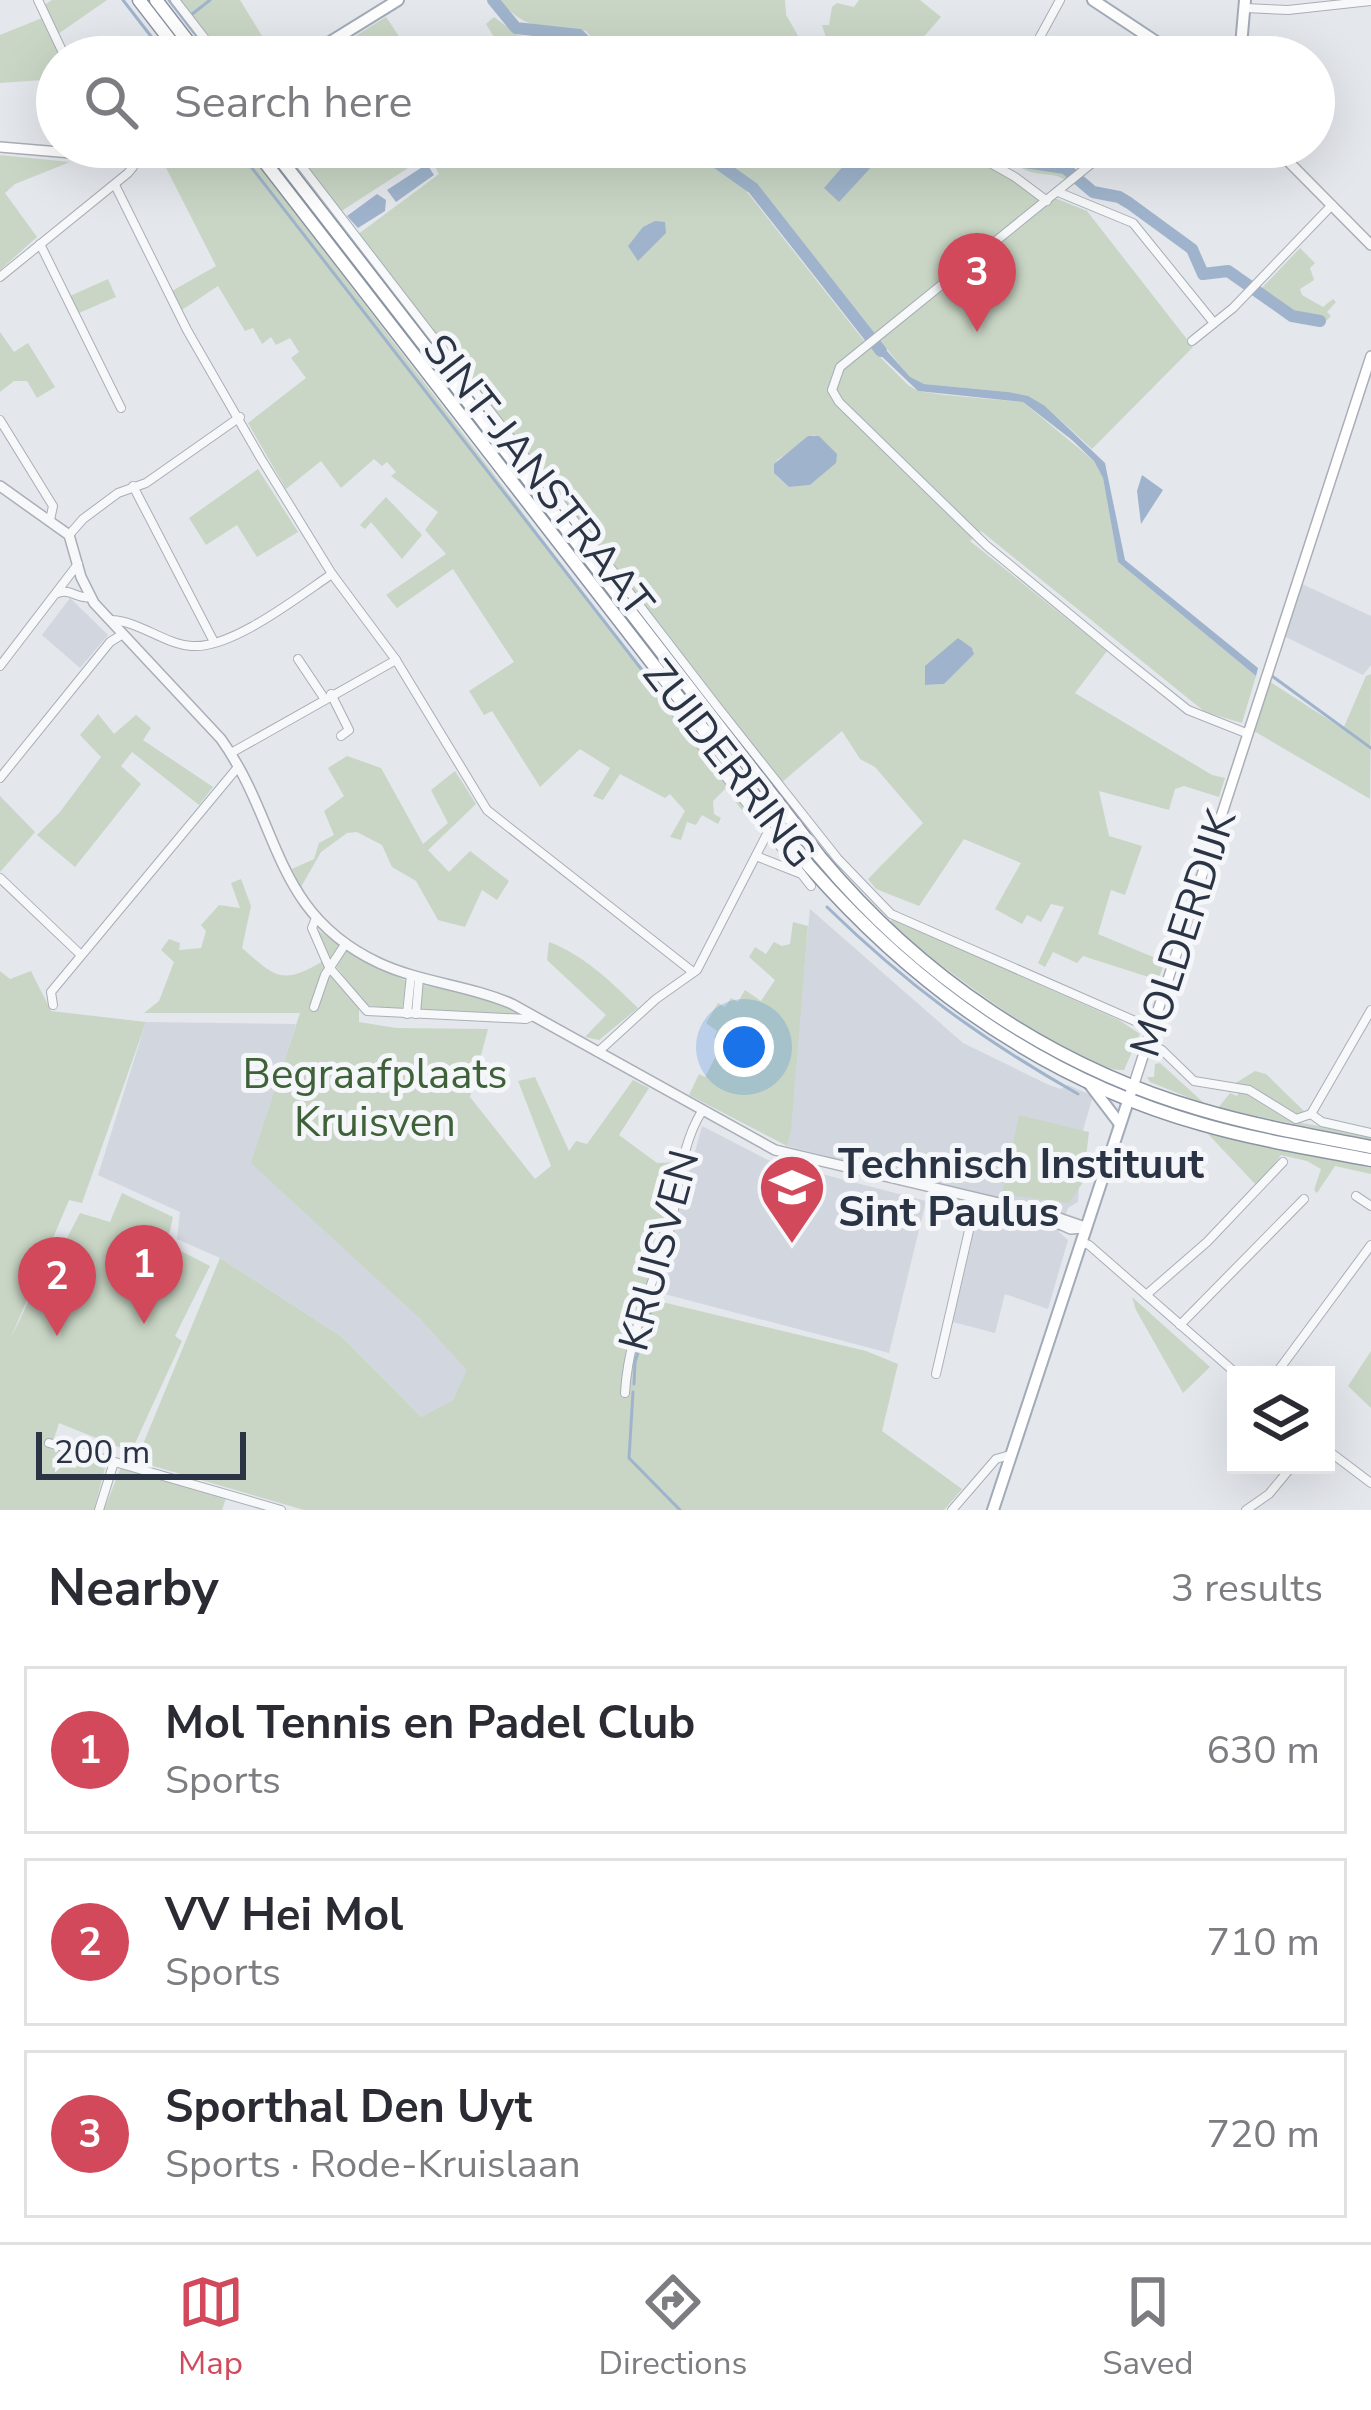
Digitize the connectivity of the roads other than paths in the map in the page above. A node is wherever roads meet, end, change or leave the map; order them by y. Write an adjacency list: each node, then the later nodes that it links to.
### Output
1 (38, 0): 10 (street)
2 (139, 0): 11 (highway)
3 (156, 0): 12 (highway)
4 (175, 0): 13 (street)
5 (398, 0): 14 (main road)
6 (1060, 0): 15 (street)
7 (1093, 0): 16 (main road)
8 (1371, 1): 9 (street)
9 (1245, 4): 17 (main road)
10 (54, 36)
11 (166, 36)
12 (184, 36)
13 (203, 36)
14 (339, 36)
15 (1040, 36)
16 (1147, 36)
17 (1242, 36)
18 (0, 147): 19 (main road)
19 (36, 148)
20 (131, 168): 27 (street)
21 (269, 168): 80 (highway, ZUIDERRING)
22 (287, 168): 81 (highway, ZUIDERRING)
23 (303, 168): 77 (street, SINT-JANSTRAAT)
24 (1000, 168): 29 (street)
25 (1087, 168): 28 (street)
26 (1295, 168): 30 (street)
27 (115, 185): 31 (street); 38 (street)
28 (1058, 193): 29 (street); 34 (street)
29 (1047, 201): 56 (street)
30 (1332, 205): 32 (street); 34 (street)
31 (40, 244): 33 (street); 37 (street)
32 (1371, 244)
33 (0, 277)
34 (1214, 323): 35 (street)
35 (1192, 341)
36 (1371, 356): 56 (main road, MOLDERDIJK)
37 (121, 408)
38 (240, 417): 41 (street); 45 (street)
39 (0, 420): 42 (street)
40 (0, 486): 42 (street)
41 (133, 486): 43 (street); 50 (street)
42 (50, 520): 43 (street)
43 (70, 535): 44 (street)
44 (78, 564): 46 (street); 47 (street)
45 (332, 574): 50 (street); 52 (street)
46 (57, 594): 47 (street); 53 (street)
47 (90, 597): 48 (street, KRUISVEN)
48 (112, 620): 49 (street, KRUISVEN); 50 (street)
49 (124, 633): 58 (street, KRUISVEN); 60 (street)
50 (214, 642)
51 (298, 659): 54 (street)
52 (396, 660): 54 (street); 70 (street)
53 (0, 666)
54 (327, 696): 57 (street); 58 (street)
55 (676, 713): 61 (street)
56 (1246, 733): 77 (main road, MOLDERDIJK)
57 (340, 736)
58 (231, 753): 59 (street, KRUISVEN)
59 (238, 766): 66 (street, KRUISVEN); 68 (street)
60 (0, 778)
61 (768, 832): 62 (street); 63 (street)
62 (756, 856): 63 (street); 70 (street)
63 (800, 873): 65 (street)
64 (0, 878): 68 (street)
65 (811, 886)
66 (316, 918): 67 (street, KRUISVEN); 69 (street)
67 (346, 944): 69 (street); 71 (street, KRUISVEN)
68 (81, 955): 72 (street)
69 (329, 967): 73 (street); 75 (street)
70 (693, 972): 79 (street)
71 (415, 976): 75 (street); 76 (street, KRUISVEN)
72 (53, 1005)
73 (314, 1007)
74 (1371, 1010): 83 (street)
75 (411, 1014): 76 (street)
76 (534, 1015): 79 (street, KRUISVEN)
77 (1150, 1028): 78 (main road, MOLDERDIJK)
78 (1146, 1042): 81 (main road, MOLDERDIJK); 83 (street)
79 (597, 1053): 82 (street, KRUISVEN)
80 (1088, 1082): 81 (highway, ZUIDERRING); 84 (main road)
81 (1131, 1093): 84 (main road, MOLDERDIJK); 86 (highway, ZUIDERRING); 87 (highway, ZUIDERRING)
82 (702, 1112): 91 (street, KRUISVEN); 101 (street, KRUISVEN)
83 (1311, 1114): 85 (street)
84 (1120, 1124): 93 (main road, MOLDERDIJK)
85 (1371, 1133)
86 (1371, 1147)
87 (1371, 1160)
88 (1283, 1162): 96 (street)
89 (1355, 1196): 92 (street)
90 (1304, 1199): 97 (street)
91 (976, 1200): 93 (street, KRUISVEN); 100 (street)
92 (1371, 1206)
93 (1085, 1227): 94 (main road, MOLDERDIJK)
94 (1081, 1243): 96 (street); 103 (main road, MOLDERDIJK)
95 (1371, 1245): 99 (street)
96 (1146, 1295): 97 (street)
97 (1180, 1325): 98 (street)
98 (1228, 1366)
99 (1283, 1366)
100 (936, 1374)
101 (626, 1393)
102 (49, 1443): 105 (street)
103 (1010, 1455): 111 (street); 112 (main road, MOLDERDIJK)
104 (1335, 1456): 107 (street)
105 (114, 1462): 108 (street); 109 (street)
106 (1286, 1474): 113 (street)
107 (1371, 1483)
108 (268, 1508): 110 (street)
109 (99, 1510)
110 (281, 1510)
111 (952, 1510)
112 (993, 1510)
113 (1246, 1510)

